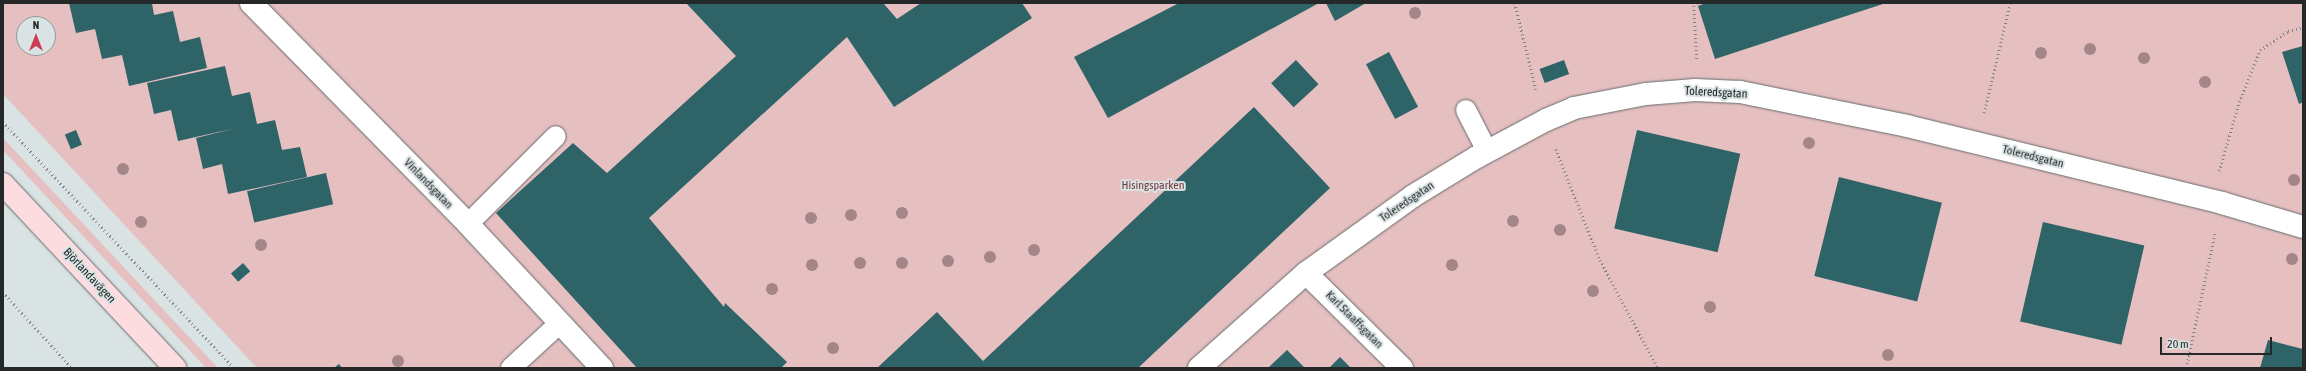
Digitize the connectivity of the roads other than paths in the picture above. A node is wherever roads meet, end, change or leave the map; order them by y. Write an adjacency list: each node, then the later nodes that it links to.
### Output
1 (251, 3): 6 (street, Vinlandsgatan)
2 (1466, 110): 4 (lane)
3 (556, 136): 6 (lane)
4 (1487, 151): 7 (street, Toleredsgatan); 8 (street, Toleredsgatan)
5 (3, 184): 10 (street, Björlandavägen)
6 (468, 224): 9 (street, Vinlandsgatan)
7 (2303, 227)
8 (1306, 273): 13 (street, Toleredsgatan); 14 (street, Karl Staaffsgatan)
9 (560, 323): 11 (lane); 12 (street, Vinlandsgatan)
10 (175, 368)
11 (511, 368)
12 (602, 368)
13 (1199, 368)
14 (1402, 368)

